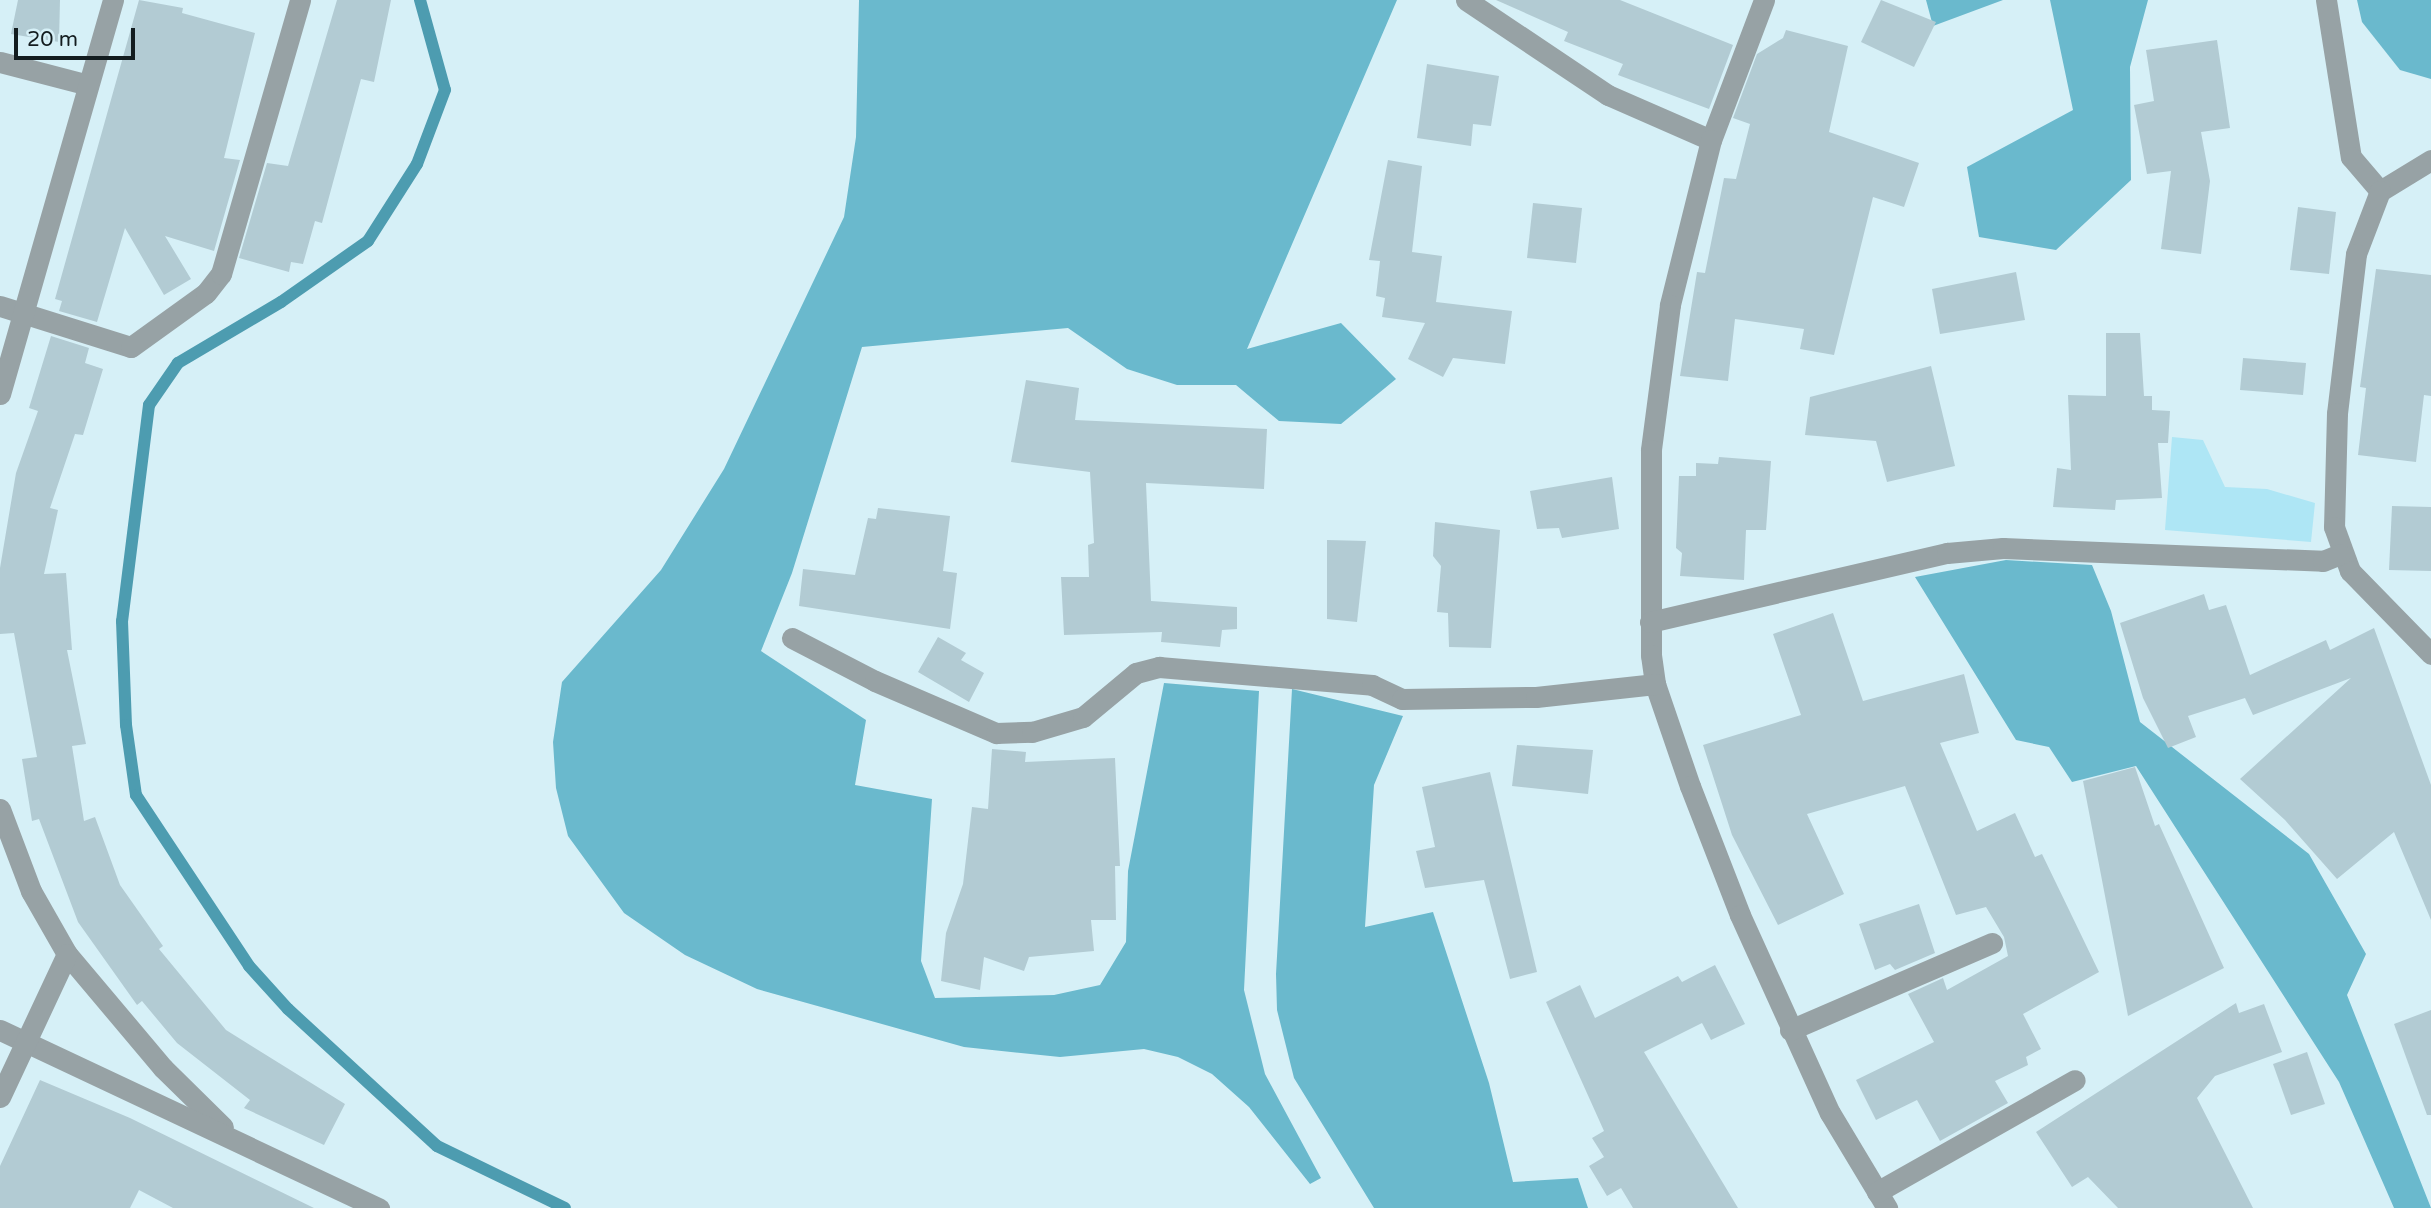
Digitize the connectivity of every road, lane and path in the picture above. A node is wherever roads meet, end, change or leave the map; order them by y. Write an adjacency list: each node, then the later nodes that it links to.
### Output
1 (113, 0): 7 (street)
2 (300, 0): 12 (street)
3 (1466, 0): 8 (street)
4 (1764, 0): 8 (street)
5 (2326, 0): 10 (street)
6 (0, 62): 7 (street)
7 (88, 85): 12 (street)
8 (1711, 140): 15 (street)
9 (2431, 160): 10 (street)
10 (2380, 191): 14 (street)
11 (0, 306): 12 (street)
12 (22, 314): 13 (street)
13 (0, 394)
14 (2340, 554): 15 (street); 17 (street)
15 (1650, 622): 18 (street)
16 (792, 638): 18 (street)
17 (2431, 654)
18 (1655, 684): 23 (street)
19 (0, 809): 21 (street)
20 (1992, 943): 23 (street)
21 (67, 954): 24 (street); 27 (street)
22 (0, 1030): 24 (street)
23 (1790, 1030): 28 (street)
24 (26, 1042): 26 (street); 27 (street)
25 (2076, 1080): 28 (street)
26 (0, 1097)
27 (238, 1142): 29 (street)
28 (1882, 1200)
29 (379, 1208)

